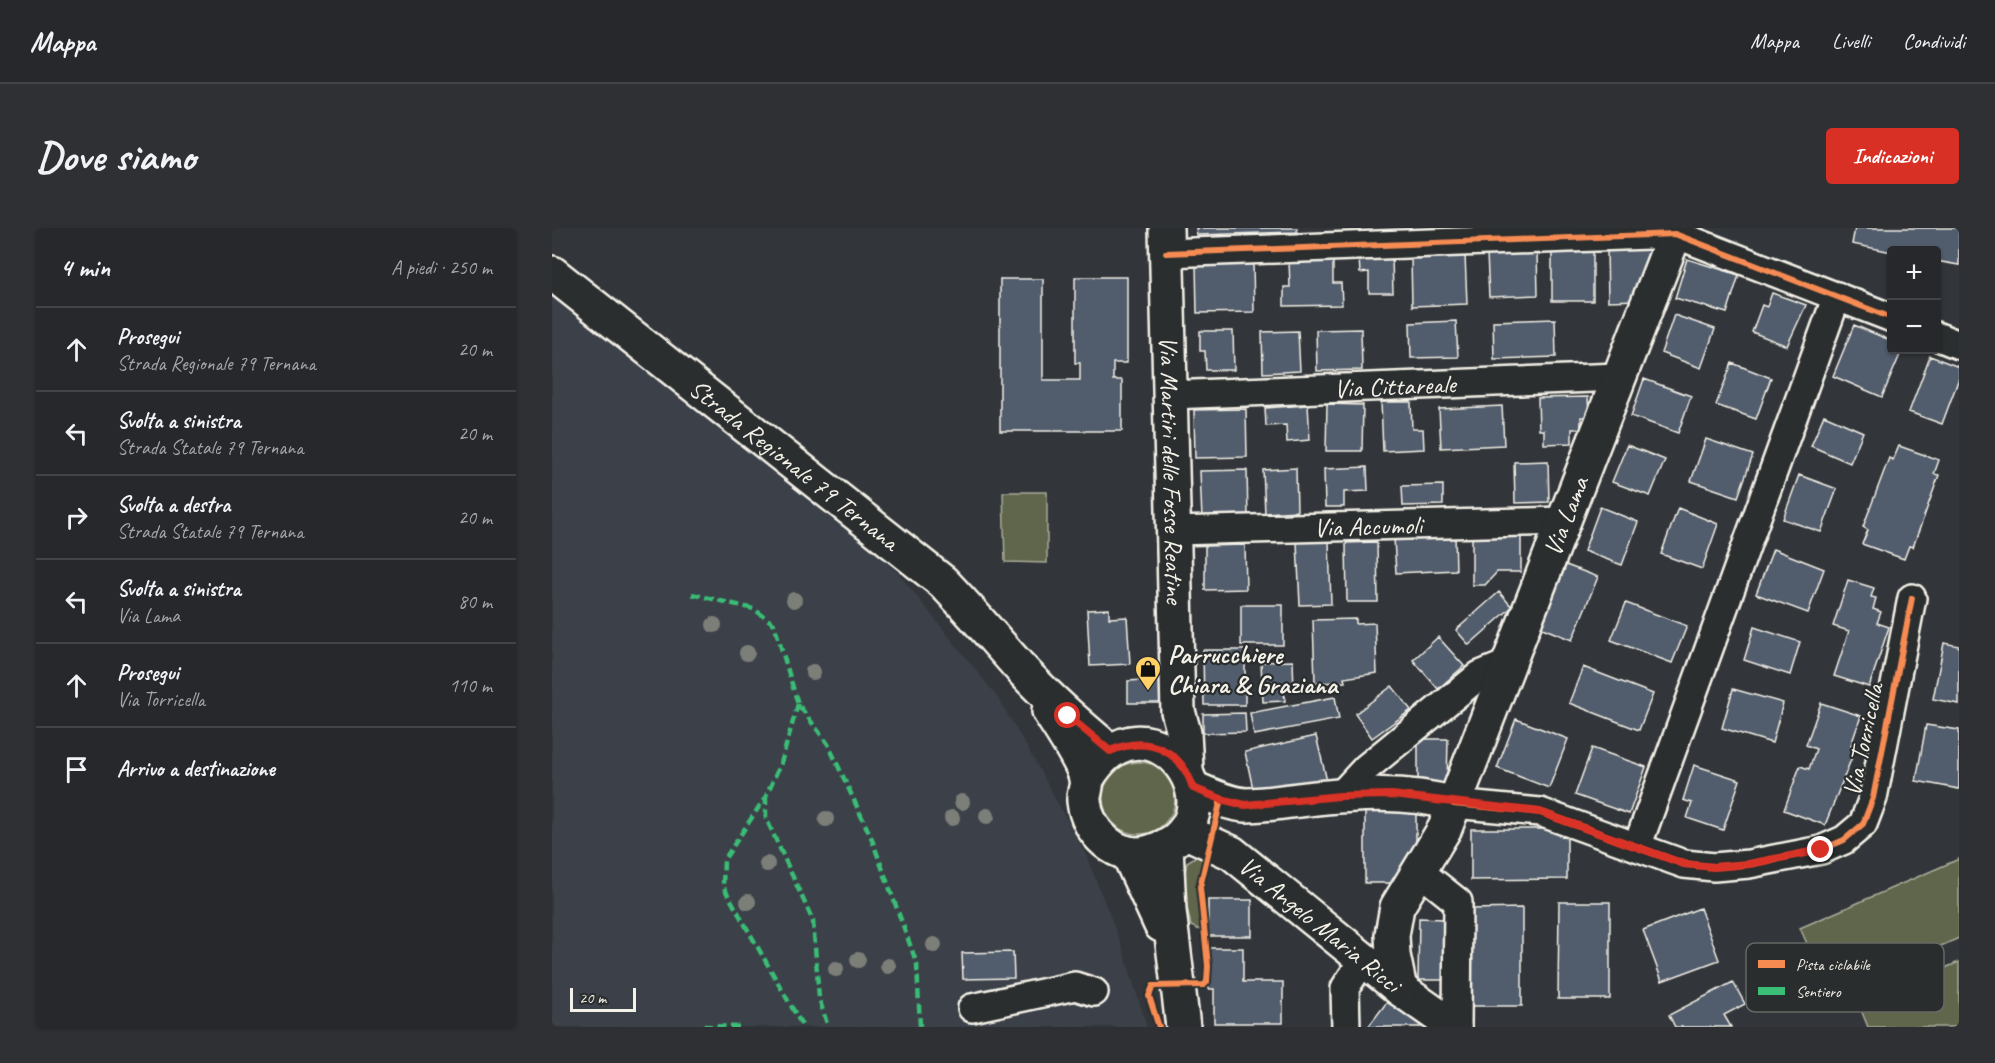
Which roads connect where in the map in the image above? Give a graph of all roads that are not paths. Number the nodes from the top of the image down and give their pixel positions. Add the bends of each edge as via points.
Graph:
1 (1676, 231) edge
2 (1166, 241) edge
3 (552, 273) edge
4 (1837, 297) junction
5 (1887, 316) edge
6 (1619, 377) junction
7 (1170, 395) junction
8 (1563, 521) junction
9 (1173, 531) junction
10 (1912, 598) dead end
11 (1507, 664) junction
12 (1024, 671) junction
13 (1178, 711) junction
14 (1161, 748) junction
15 (1110, 751) junction
16 (1087, 779) junction
17 (1190, 779) junction
18 (1340, 796) junction
19 (1237, 803) junction
20 (1454, 804) junction
21 (1175, 839) junction
22 (1637, 847) junction
23 (1227, 849) junction
24 (1128, 853) junction
25 (1419, 871) junction
26 (1397, 907) junction
27 (1352, 952) junction
28 (1174, 963) junction
29 (1400, 989) junction
30 (1094, 992) dead end
31 (972, 1008) dead end
32 (1183, 1027) edge
33 (1346, 1027) edge
34 (1456, 1027) edge

1 - 2 street
1 - 4 street
1 - 6 main road, Via Lama
2 - 7 main road, Via Martiri delle Fosse Reatine
3 - 12 main road, Strada Regionale 79 Ternana via 943,582
4 - 5 street
4 - 22 street
6 - 7 street, Via Cittareale
6 - 8 main road, Via Lama
7 - 9 main road, Via Martiri delle Fosse Reatine
8 - 9 street, Via Accumoli
8 - 11 main road, Via Lama
9 - 13 main road, Via Martiri delle Fosse Reatine
10 - 22 street, Via Torricella via 1873,798 1863,824 1844,840 1821,850 1749,864 1684,864
11 - 18 street via 1479,675 1366,768
11 - 20 main road, Via Lama
12 - 15 main road, Strada Regionale 79 Ternana
12 - 16 main road, Strada Regionale 79 Ternana
13 - 14 main road, Via Martiri delle Fosse Reatine
13 - 17 main road, Via Martiri delle Fosse Reatine
14 - 15 main road via 1135,743
14 - 17 main road via 1175,756
15 - 16 main road via 1096,763
16 - 24 main road via 1083,798 1086,817 1096,834 1110,846
17 - 19 main road
17 - 21 main road via 1191,818
18 - 19 main road
18 - 20 main road via 1421,797
19 - 23 main road via 1228,814 1224,831
20 - 22 street, Via Torricella via 1540,812
20 - 25 main road, Via Lama via 1445,828
21 - 23 main road, Via Angelo Maria Ricci
21 - 24 main road via 1148,853
21 - 28 main road via 1166,883
23 - 27 main road, Via Angelo Maria Ricci
24 - 28 main road via 1157,911
25 - 26 main road, Via Lama
25 - 34 street via 1458,902
26 - 27 main road via 1359,939
26 - 29 main road, Via Lama via 1392,935
27 - 29 main road, Via Angelo Maria Ricci
27 - 33 street via 1345,988
28 - 32 main road
29 - 34 main road, Via Angelo Maria Ricci
30 - 31 street via 1075,986

